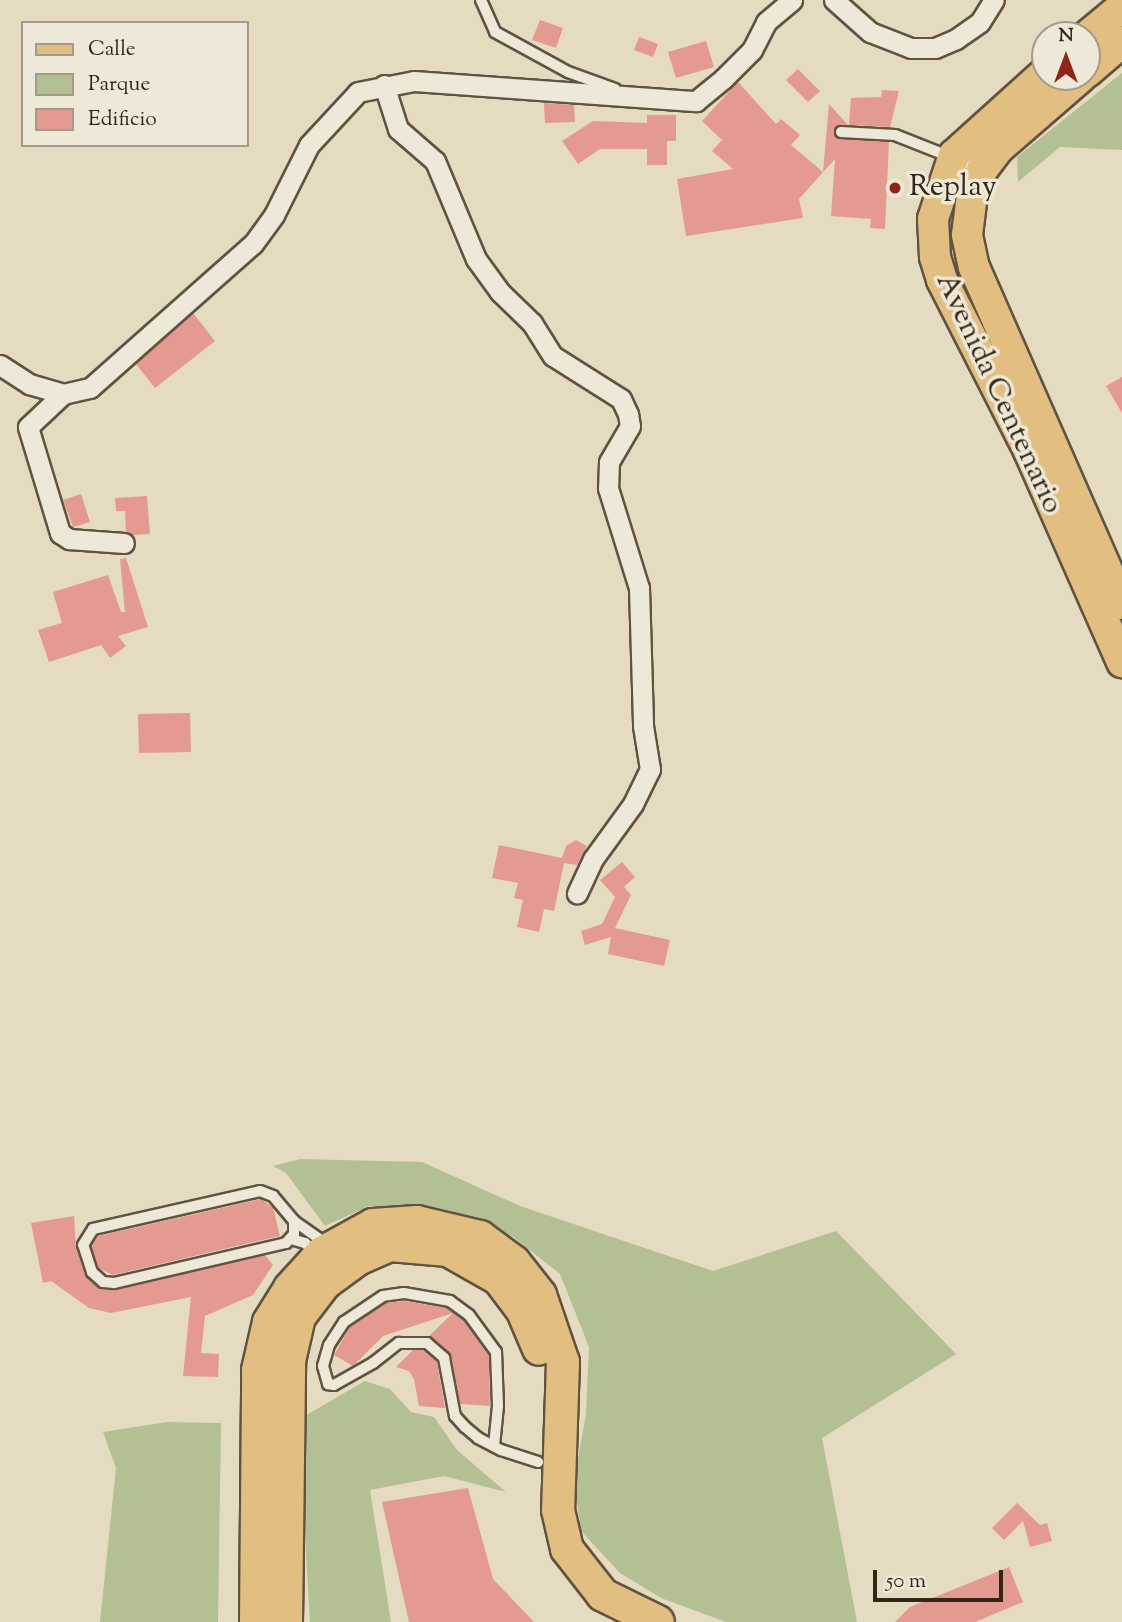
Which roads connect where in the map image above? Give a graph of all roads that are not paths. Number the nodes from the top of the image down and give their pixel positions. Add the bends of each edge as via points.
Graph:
1 (481, 0) edge
2 (792, 0) edge
3 (835, 0) edge
4 (994, 0) edge
5 (1122, 7) edge
6 (1101, 24) edge
7 (1122, 42) edge
8 (1101, 60) edge
9 (384, 85) junction
10 (1031, 86) edge
11 (1065, 91) edge
12 (635, 97) junction
13 (841, 132) dead end
14 (954, 155) junction
15 (982, 170) junction
16 (0, 365) edge
17 (63, 394) junction
18 (124, 543) dead end
19 (1119, 593) edge
20 (1122, 662) edge
21 (577, 894) dead end
22 (294, 1221) junction
23 (291, 1239) junction
24 (325, 1252) junction
25 (494, 1446) junction
26 (538, 1462) junction
27 (256, 1622) edge
28 (286, 1622) edge
29 (606, 1622) edge
30 (658, 1622) edge

1 - 12 lane via 495,32 568,72
2 - 12 street via 766,22 752,50 696,101
3 - 4 street via 870,32 911,48 935,48 981,22
5 - 6 main road
7 - 8 main road
9 - 12 street via 414,82
9 - 17 street via 358,92 327,121 253,244 90,388
9 - 21 street via 398,129 435,161 476,259 500,292 532,323 553,356 621,399 628,414 630,426 609,462 608,488 639,589 643,726 650,769 634,804 593,859
10 - 14 main road, Avenida Centenario
11 - 15 main road, Avenida Centenario via 998,149
13 - 14 lane via 895,135
14 - 15 lane
14 - 20 main road, Avenida Centenario via 933,219 935,257 942,280 1028,451
15 - 19 main road, Avenida Centenario via 968,214 974,267
16 - 17 street via 29,384
17 - 18 street via 28,427 60,533 69,539
22 - 23 lane
22 - 23 lane via 273,1196 260,1191 93,1229 83,1245 95,1276 108,1283
22 - 24 lane
23 - 24 lane
24 - 27 highway via 278,1304 260,1351
24 - 30 highway via 373,1225 436,1224 480,1237 528,1278 550,1316 563,1362 558,1510 567,1549 603,1595
25 - 25 lane via 455,1416 447,1364 427,1343 398,1343 373,1363 328,1384 323,1366 329,1345 344,1322 383,1296 404,1293 450,1301 469,1315 496,1352
25 - 26 lane
26 - 28 highway via 543,1388 539,1348 522,1309 499,1279 466,1256 410,1243 390,1245 340,1270 311,1299 292,1337 285,1475
26 - 29 highway via 538,1522 546,1553 580,1601

